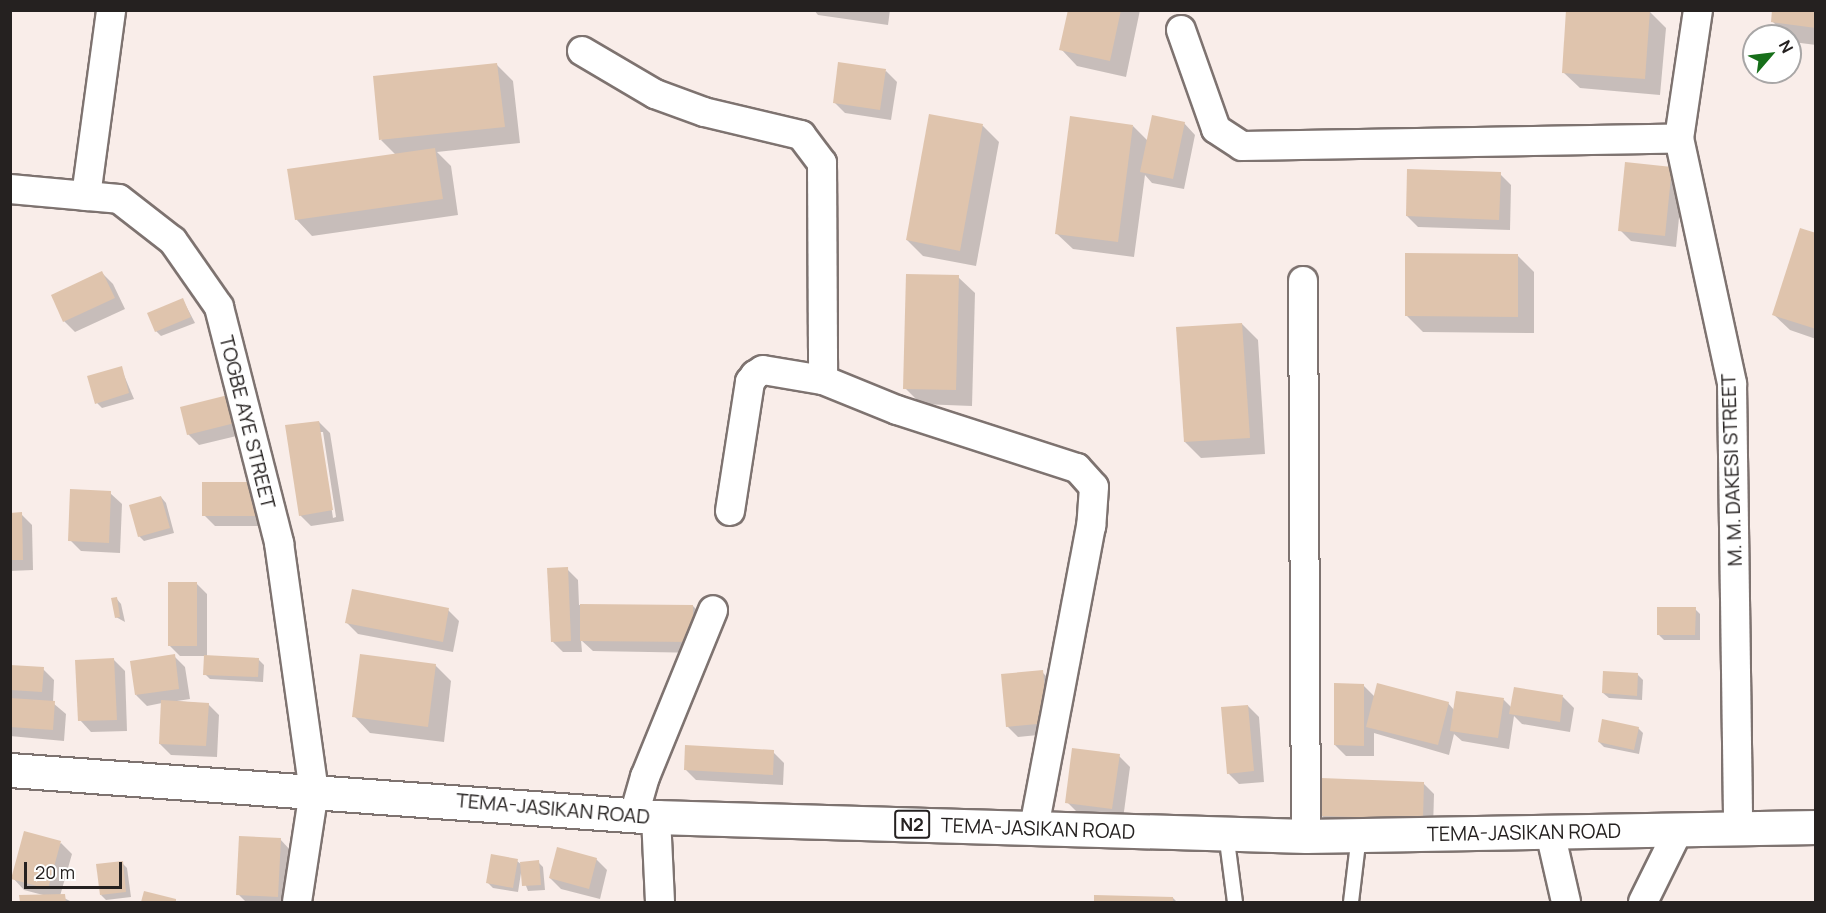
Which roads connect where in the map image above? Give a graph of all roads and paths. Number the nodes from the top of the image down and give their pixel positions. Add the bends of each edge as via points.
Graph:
1 (111, 10) edge
2 (1698, 10) edge
3 (1181, 30) dead end
4 (582, 51) dead end
5 (1679, 138) junction
6 (10, 189) edge
7 (86, 196) junction
8 (1303, 281) dead end
9 (823, 380) junction
10 (730, 511) dead end
11 (713, 610) dead end
12 (10, 770) edge
13 (314, 791) junction
14 (645, 816) junction
15 (1034, 827) junction
16 (1815, 827) edge
17 (1679, 829) junction
18 (1738, 829) junction
19 (1550, 832) junction
20 (1226, 833) junction
21 (1359, 835) junction
22 (1306, 836) junction
23 (297, 903) edge
24 (660, 903) edge
25 (1234, 903) edge
26 (1351, 903) edge
27 (1566, 903) edge
28 (1643, 903) edge

1 - 7 street
2 - 5 street, M. M. DAKESI STREET
3 - 5 street via 1216,129 1242,147
4 - 9 street via 655,94 704,112 801,135 822,163
5 - 18 street, M. M. DAKESI STREET via 1732,384
6 - 7 street, TOGBE AYE STREET
7 - 13 street, TOGBE AYE STREET via 119,199 172,241 219,307 279,543
8 - 22 street
9 - 10 street via 763,370 750,382
9 - 15 street via 897,410 1077,468 1094,487 1091,526
11 - 14 street via 645,777
12 - 13 highway, TEMA-JASIKAN ROAD / N2
13 - 14 highway, TEMA-JASIKAN ROAD / N2
13 - 23 street, TOGBE AYE STREET
14 - 15 highway, TEMA-JASIKAN ROAD / N2
14 - 24 street
15 - 20 highway, TEMA-JASIKAN ROAD / N2
16 - 18 highway, TEMA-JASIKAN ROAD / N2
17 - 18 highway, TEMA-JASIKAN ROAD / N2
17 - 19 highway, TEMA-JASIKAN ROAD / N2
17 - 28 street
19 - 21 highway, TEMA-JASIKAN ROAD / N2
19 - 27 street
20 - 22 highway, TEMA-JASIKAN ROAD / N2
20 - 25 lane
21 - 22 highway, TEMA-JASIKAN ROAD / N2
21 - 26 lane

